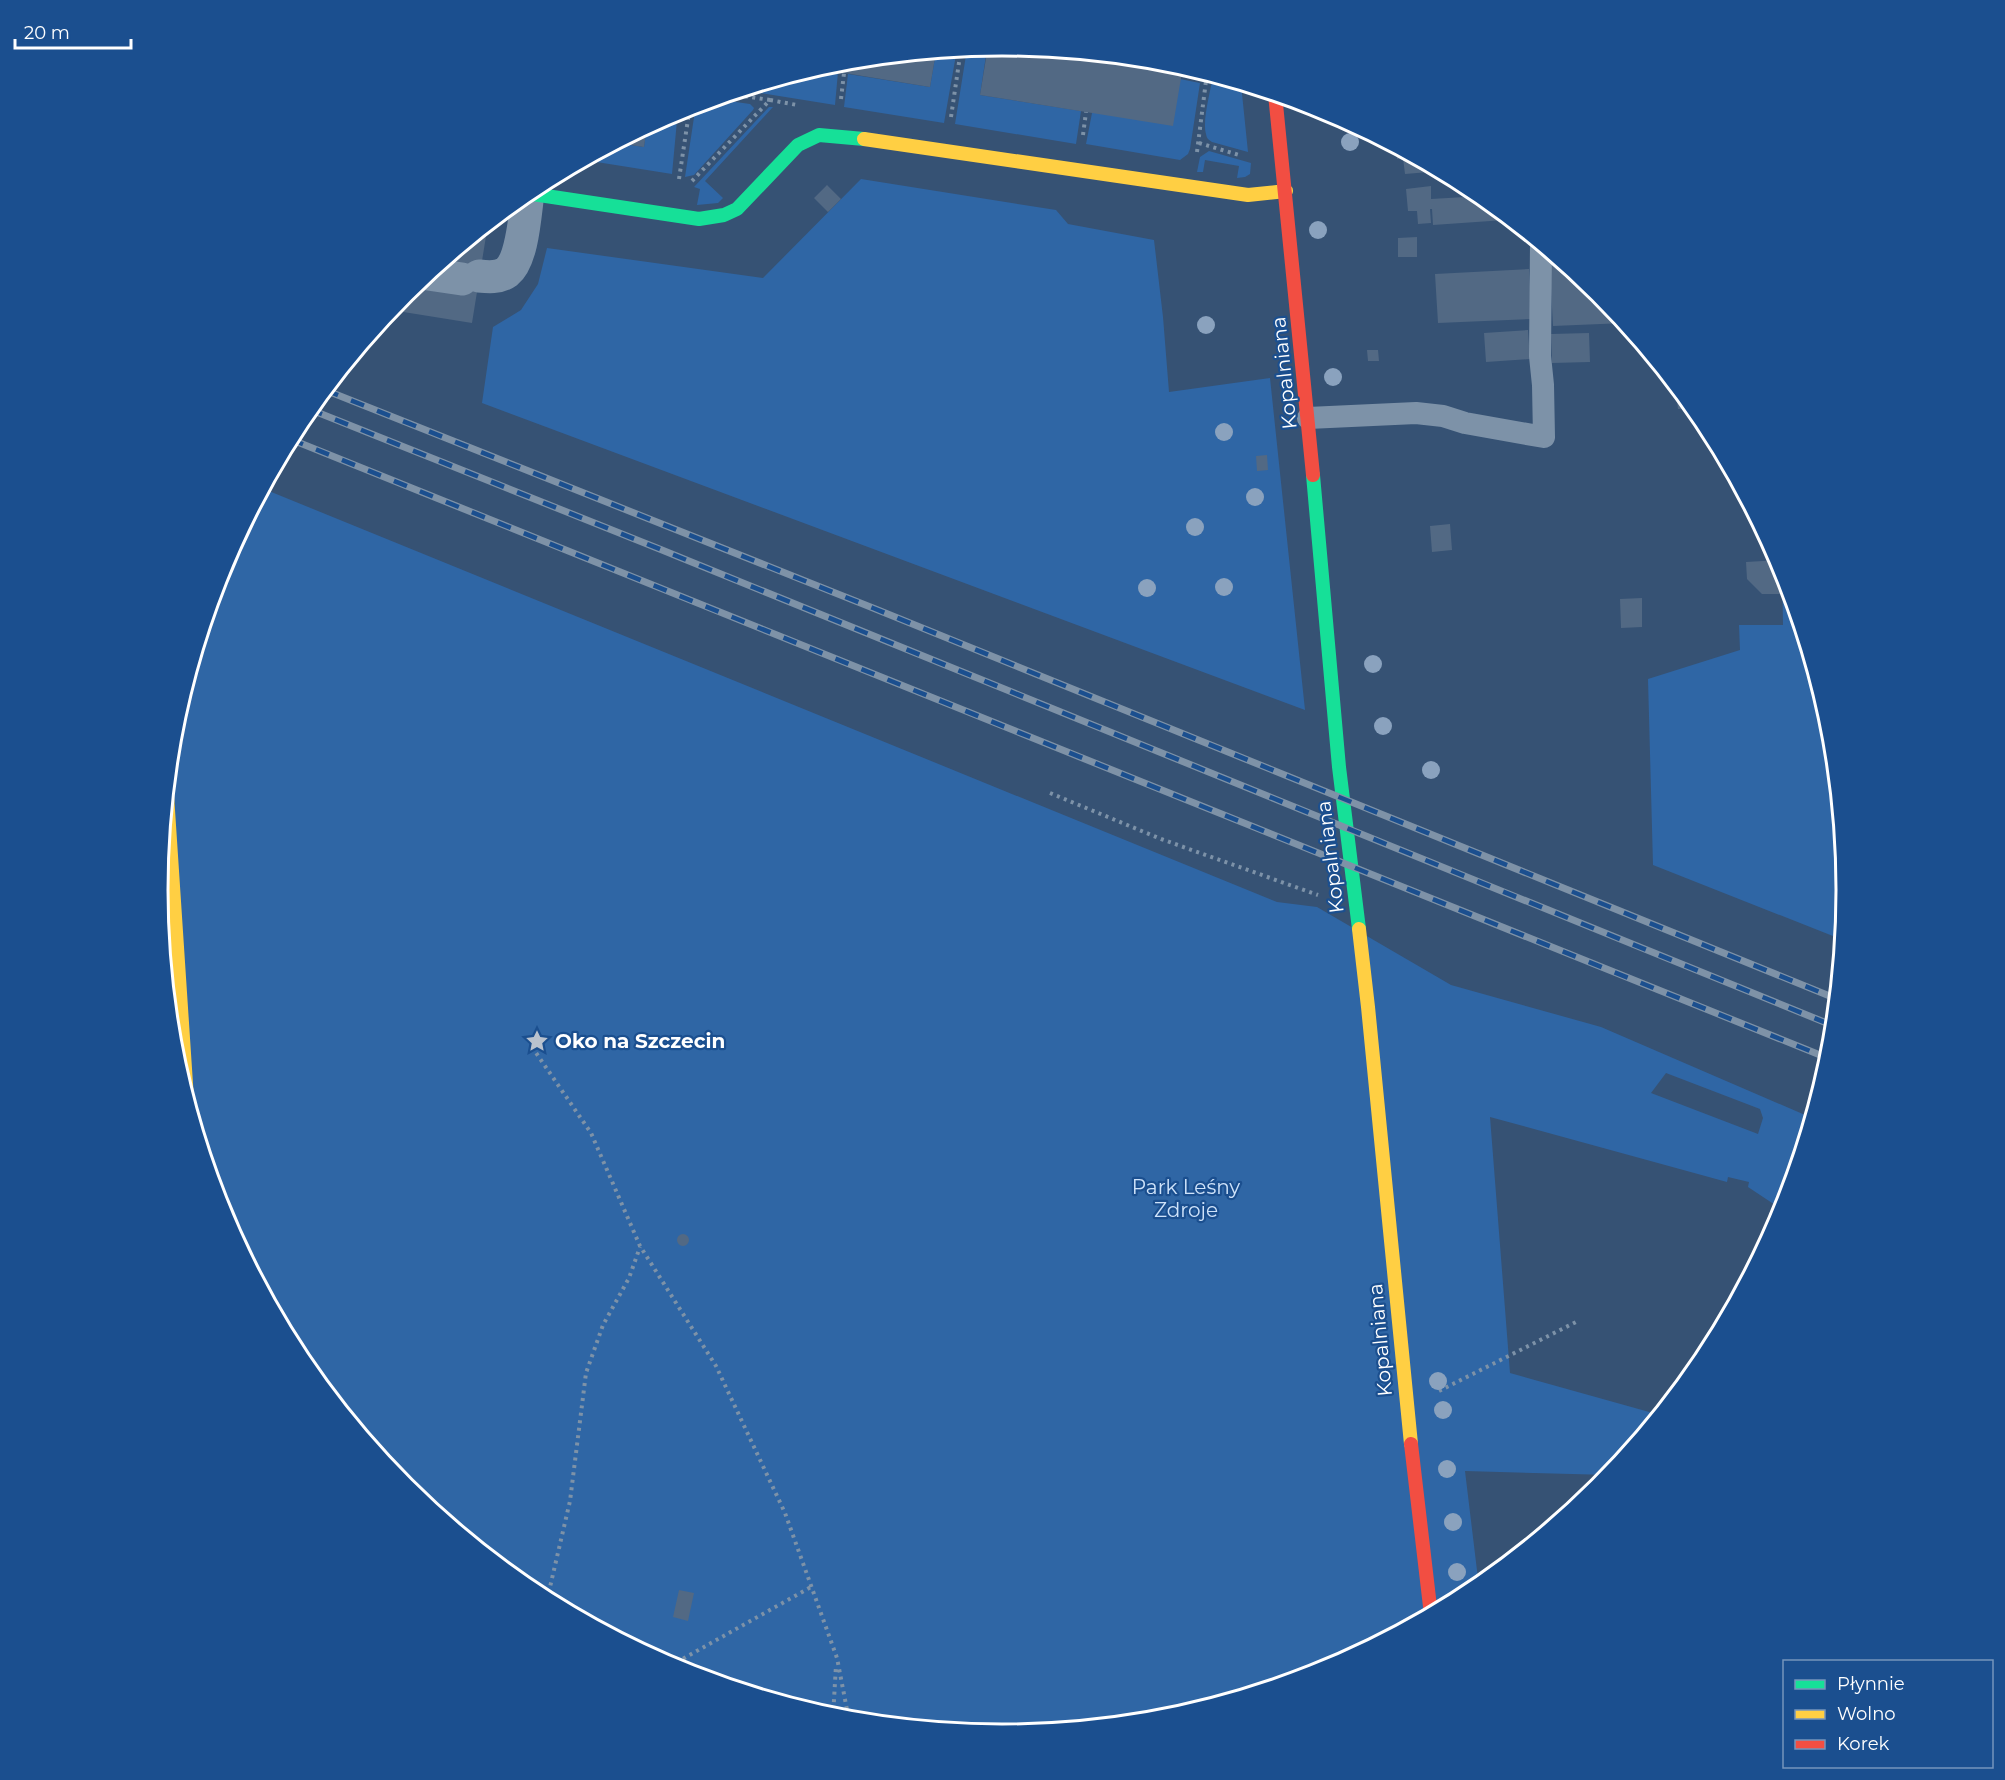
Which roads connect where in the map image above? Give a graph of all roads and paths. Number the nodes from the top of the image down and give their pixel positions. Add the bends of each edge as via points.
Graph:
1 (960, 57) edge
2 (843, 73) dead end
3 (746, 96) edge
4 (770, 100) dead end
5 (840, 102) dead end
6 (1276, 102) edge
7 (1086, 112) dead end
8 (950, 118) dead end
9 (1083, 141) dead end
10 (1199, 143) dead end
11 (1282, 156) junction
12 (1286, 191) junction
13 (541, 195) edge
14 (525, 206) edge
15 (1541, 253) edge
16 (440, 274) edge
17 (1308, 418) junction
18 (1050, 793) dead end
19 (170, 839) edge
20 (1356, 909) junction
21 (532, 1047) dead end
22 (184, 1053) edge
23 (640, 1246) junction
24 (1578, 1321) dead end
25 (1429, 1396) dead end
26 (812, 1587) junction
27 (549, 1590) edge
28 (1430, 1607) edge
29 (837, 1659) junction
30 (681, 1660) edge
31 (834, 1707) edge
32 (847, 1709) edge

1 - 8 path
2 - 5 path
3 - 4 path
6 - 11 street, Kopalniana
7 - 9 path
10 - 11 path via 1249,158
11 - 12 street, Kopalniana
12 - 13 street via 1248,195 819,135 798,145 741,206 724,215 699,219
12 - 17 street, Kopalniana
14 - 16 street via 518,252 507,272 489,278
15 - 17 lane via 1544,437 1416,413
17 - 20 street, Kopalniana via 1339,767
18 - 20 path via 1161,839
19 - 22 street
20 - 28 street, Kopalniana
21 - 23 path via 591,1133
23 - 26 path via 716,1366 785,1513
23 - 27 path via 629,1278 603,1325 586,1373 570,1501
24 - 25 path
26 - 29 path
26 - 30 path
29 - 31 path
29 - 32 path

